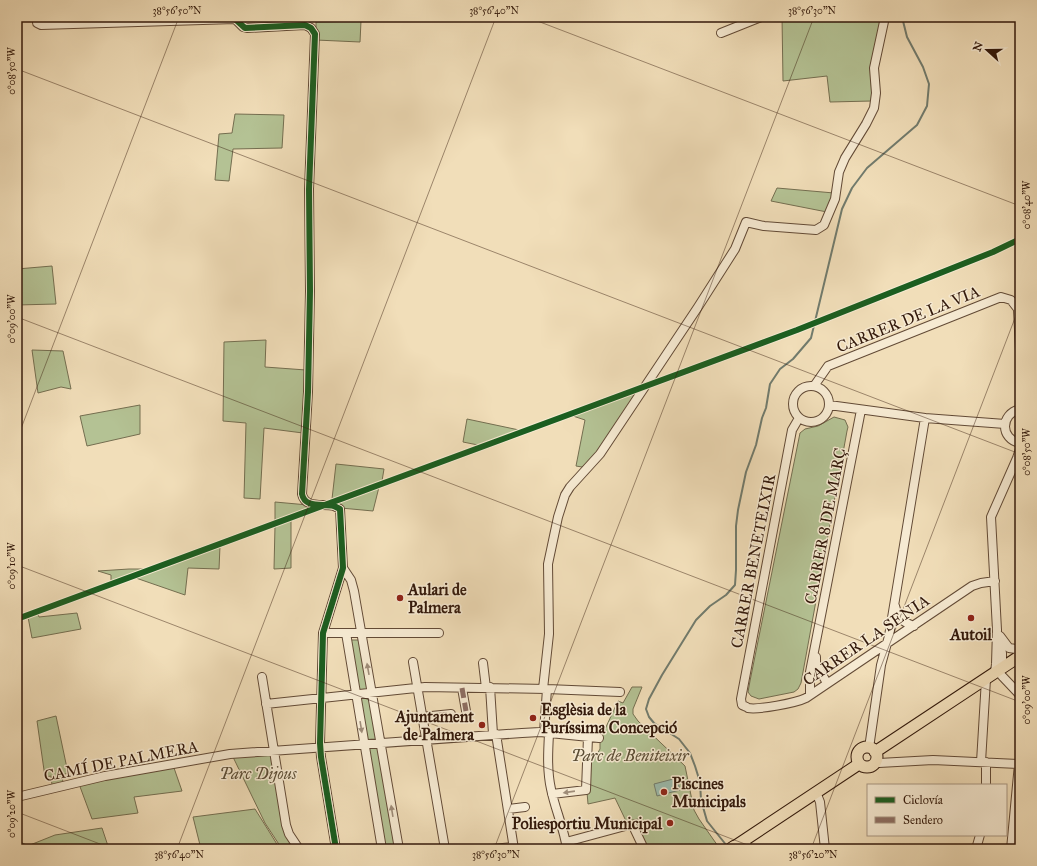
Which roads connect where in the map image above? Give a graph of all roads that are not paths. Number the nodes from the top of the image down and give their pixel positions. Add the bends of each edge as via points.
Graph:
1 (761, 17) edge
2 (885, 17) edge
3 (234, 18) edge
4 (37, 20) edge
5 (111, 20) edge
6 (721, 34) dead end
7 (1020, 350) edge
8 (814, 386) junction
9 (829, 405) junction
10 (1020, 409) edge
11 (861, 410) junction
12 (799, 418) junction
13 (925, 418) junction
14 (1005, 424) junction
15 (1020, 443) edge
16 (1020, 449) edge
17 (343, 568) junction
18 (995, 581) junction
19 (894, 601) junction
20 (914, 626) junction
21 (997, 630) junction
22 (323, 633) junction
23 (346, 633) junction
24 (361, 633) junction
25 (439, 633) dead end
26 (898, 637) junction
27 (886, 645) junction
28 (816, 646) junction
29 (1020, 648) edge
30 (1020, 656) edge
31 (413, 662) dead end
32 (483, 664) dead end
33 (996, 674) junction
34 (262, 677) dead end
35 (828, 683) junction
36 (418, 687) junction
37 (462, 688) junction
38 (488, 688) junction
39 (545, 689) junction
40 (620, 692) dead end
41 (372, 693) junction
42 (356, 694) junction
43 (810, 695) junction
44 (1020, 695) edge
45 (321, 698) junction
46 (266, 704) junction
47 (747, 708) joint
48 (466, 711) dead end
49 (451, 714) dead end
50 (422, 717) junction
51 (546, 733) junction
52 (494, 734) junction
53 (588, 737) junction
54 (599, 738) dead end
55 (426, 740) junction
56 (381, 743) junction
57 (364, 745) junction
58 (320, 748) junction
59 (274, 752) junction
60 (873, 754) junction
61 (984, 762) junction
62 (859, 764) junction
63 (1019, 764) edge
64 (986, 784) edge
65 (816, 792) junction
66 (552, 794) junction
67 (17, 797) edge
68 (525, 806) dead end
69 (508, 809) junction
70 (980, 836) edge
71 (747, 844) edge
72 (566, 845) edge
73 (514, 848) edge
74 (733, 848) edge
75 (299, 849) edge
76 (336, 849) edge
77 (382, 849) edge
78 (398, 849) edge
79 (445, 849) edge
80 (493, 849) edge
81 (644, 849) edge
82 (825, 849) edge
83 (976, 849) edge
84 (1011, 849) edge

1 - 6 street
2 - 39 street via 874,68 874,108 839,172 835,199 824,225 816,230 746,222 735,249 698,307 600,454 570,487 562,502 548,564 549,634
3 - 5 street
3 - 17 street via 246,28 305,25 315,34 309,189 308,392 302,494 307,503 340,509
4 - 5 street via 41,24
7 - 8 street, CARRER DE LA VIA via 1018,309 1005,298 995,299 828,366
8 - 9 street via 819,387 827,395
8 - 12 street via 804,387 795,393 793,409
9 - 11 street
9 - 12 street via 824,416 815,421
10 - 14 street via 1011,413
11 - 13 street
11 - 28 street, CARRER 8 DE MARÇ
12 - 47 street, CARRER BENETEIXIR via 792,430 741,699 742,705
13 - 14 street
13 - 19 street
14 - 15 street via 1007,434
16 - 18 street via 991,517
17 - 22 street
17 - 24 street via 352,585
18 - 20 street, CARRER LA SENIA via 972,586
18 - 21 street
19 - 20 street via 898,617
19 - 26 street
19 - 27 street
20 - 26 street, CARRER LA SENIA
21 - 29 street via 1010,648
21 - 33 street via 1002,653
22 - 23 street
22 - 45 street
23 - 24 street
23 - 42 street
24 - 25 street
41 -> 24 street
26 - 27 street, CARRER LA SENIA
27 - 35 street, CARRER LA SENIA
27 - 60 street via 881,665
28 - 35 street, CARRER 8 DE MARÇ via 816,664
28 - 43 street, CARRER 8 DE MARÇ via 810,672
30 - 33 main road
31 - 36 street
32 - 38 street
33 - 44 street
33 - 60 main road
33 - 61 street
34 - 46 street
35 - 43 street, CARRER LA SENIA
36 - 37 street
36 - 41 street
36 - 50 street
37 - 38 street
37 - 48 street
38 - 39 street
38 - 52 street
39 - 40 street
39 - 51 street
41 - 42 street
41 - 56 street
42 - 45 street
42 -> 57 street
43 - 47 street, CARRER LA SENIA via 800,701
45 - 46 street
45 - 58 street
46 - 59 street
49 - 50 street
50 - 55 street
51 - 52 street, CAMÍ DE PALMERA
51 - 53 street, CAMÍ DE PALMERA
51 - 66 street
52 - 55 street, CAMÍ DE PALMERA
52 - 69 street
53 - 54 street, CAMÍ DE PALMERA
53 -> 66 street via 586,790
55 - 56 street, CAMÍ DE PALMERA
55 - 79 street
56 - 57 street, CAMÍ DE PALMERA
78 -> 56 street
57 - 58 street, CAMÍ DE PALMERA
57 - 77 street
58 - 59 street, CAMÍ DE PALMERA
58 - 76 street
59 - 67 street, CAMÍ DE PALMERA via 230,754 105,776
59 - 75 street via 288,830
60 - 61 street via 880,763 941,760
60 - 62 main road via 872,766
60 - 62 main road via 863,748 858,753
61 - 63 street
61 - 64 street
62 - 65 main road
63 - 84 street
65 - 71 main road
65 - 82 street via 820,802
66 - 72 street
68 - 69 street
69 - 73 street
70 - 83 street
71 - 74 main road
72 - 81 street via 629,825 634,828
73 - 80 street

